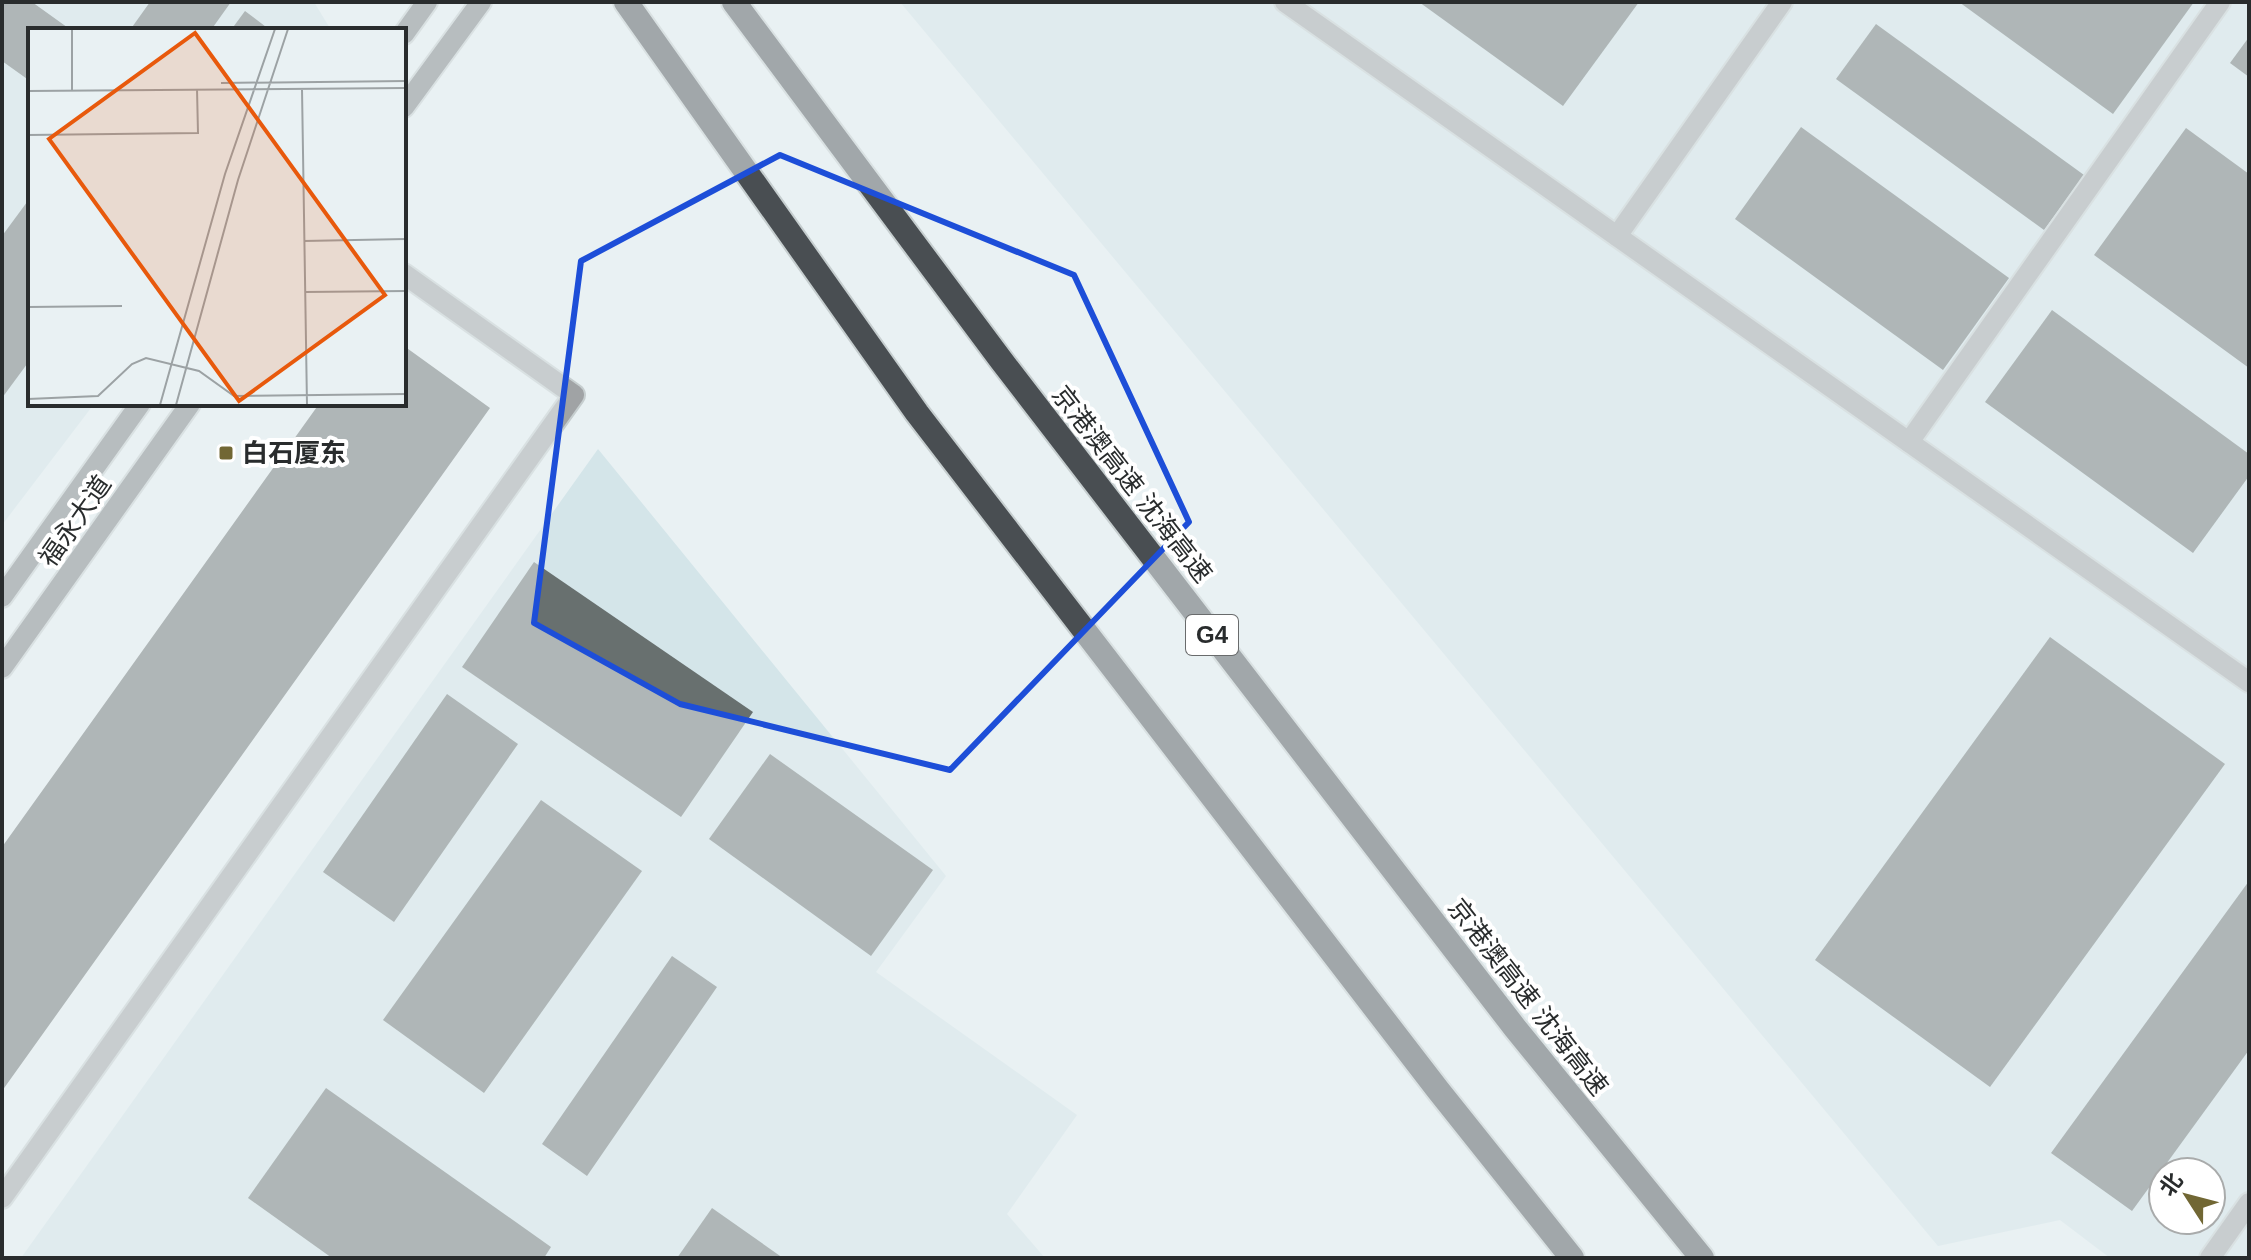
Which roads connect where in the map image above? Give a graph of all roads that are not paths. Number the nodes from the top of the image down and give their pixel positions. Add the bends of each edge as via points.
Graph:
1 (427, 2) edge
2 (481, 2) edge
3 (626, 2) edge
4 (734, 2) edge
5 (1285, 2) edge
6 (1782, 2) edge
7 (2220, 2) edge
8 (406, 31) edge
9 (406, 104) edge
10 (1617, 236) junction
11 (406, 275) edge
12 (139, 406) edge
13 (189, 406) edge
14 (1909, 442) junction
15 (2, 597) edge
16 (2, 668) edge
17 (2249, 682) edge
18 (2, 1198) edge
19 (2249, 1203) edge
20 (1572, 1258) edge
21 (1702, 1258) edge
22 (2210, 1258) edge

1 - 8 main road
2 - 9 main road
3 - 20 highway via 917,413
4 - 21 highway, 京港澳高速 沈海高速 / G4 via 1001,360 1505,1016
5 - 10 street
6 - 10 street
7 - 14 street
10 - 14 street
11 - 18 street via 574,395
12 - 15 main road, 福永大道
13 - 16 main road, 福永大道
14 - 17 street
19 - 22 street

